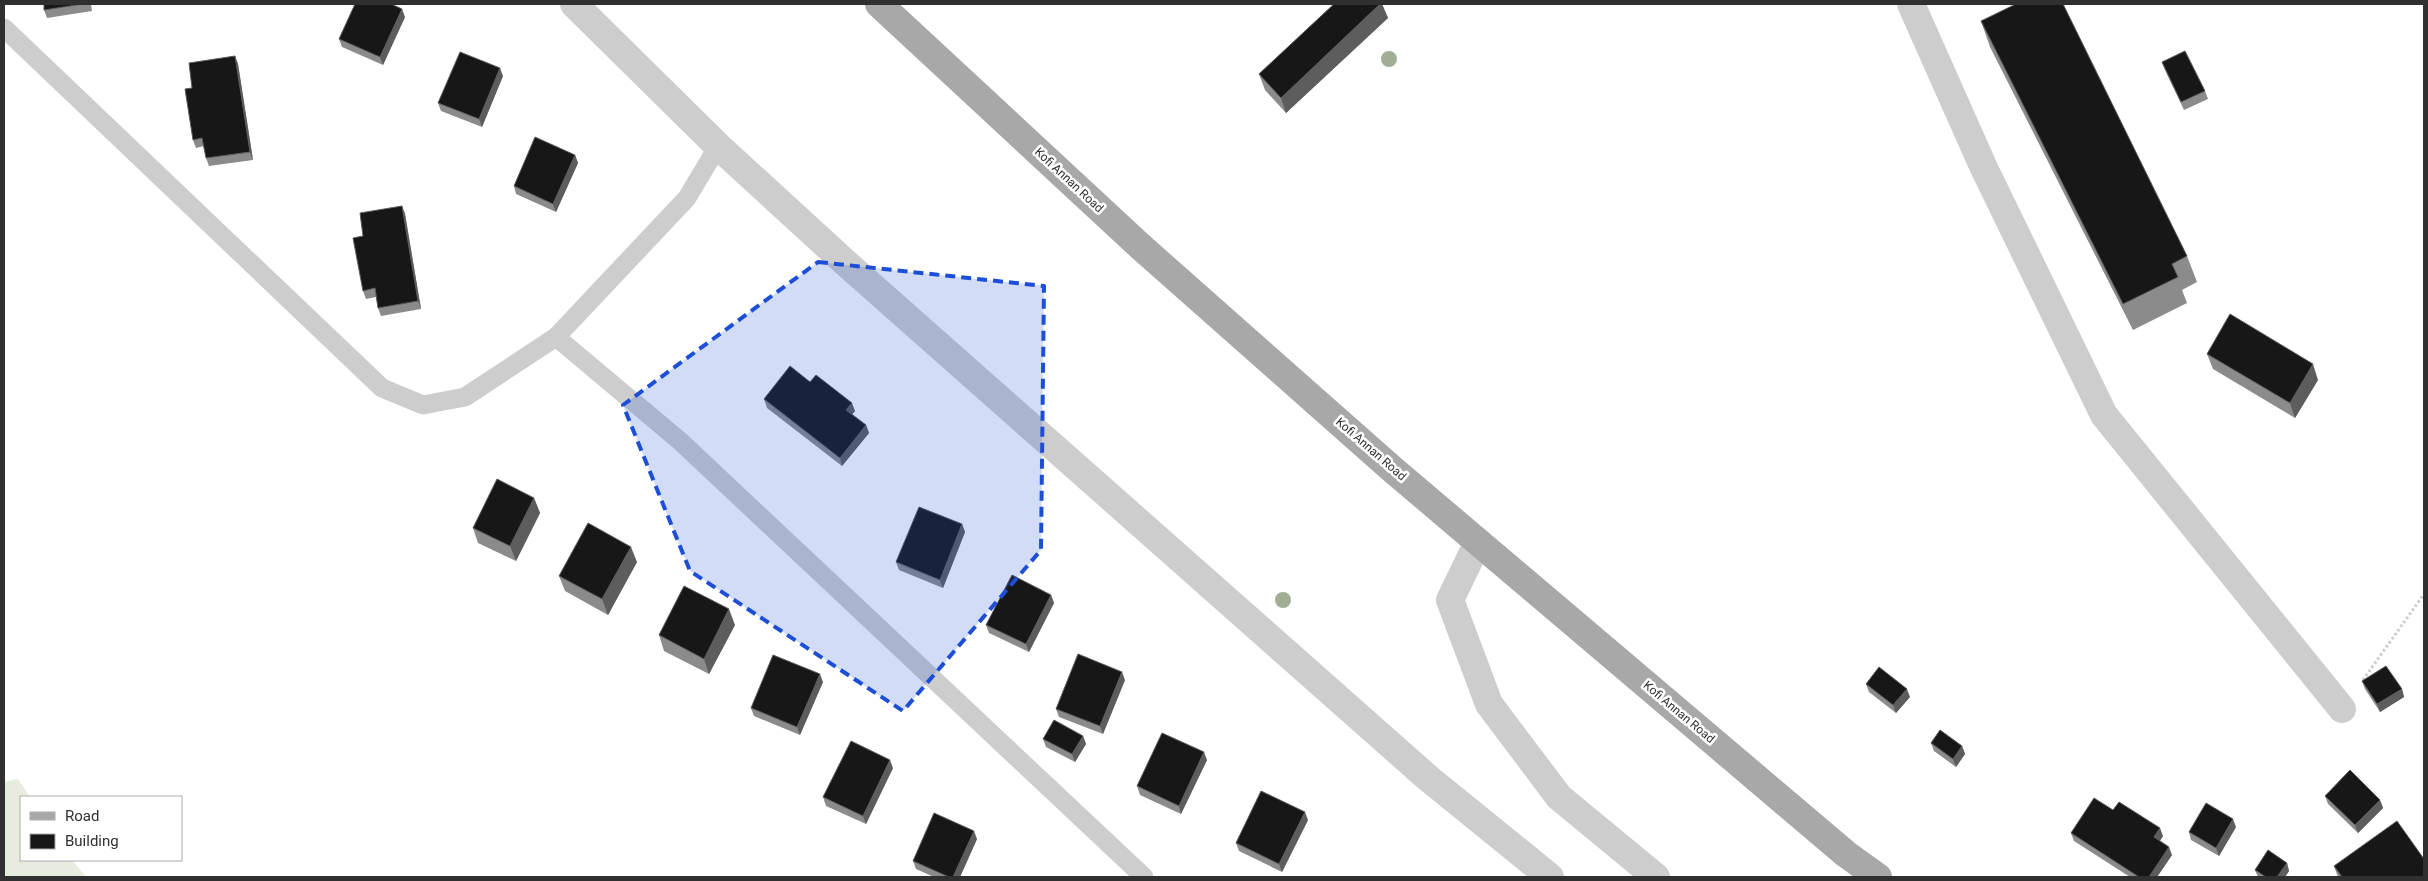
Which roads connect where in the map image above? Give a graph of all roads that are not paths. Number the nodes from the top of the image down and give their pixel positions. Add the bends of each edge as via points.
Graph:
1 (574, 4) edge
2 (1910, 4) edge
3 (890, 7) edge
4 (4, 28) edge
5 (718, 146) junction
6 (556, 337) junction
7 (1478, 542) junction
8 (2342, 709) road end
9 (1144, 877) edge
10 (1550, 877) edge
11 (1656, 877) edge
12 (1878, 877) edge

1 - 5 street
2 - 8 street via 1983,166 2104,415
3 - 7 main road, Kofi Annan Road via 1148,253
4 - 6 lane via 382,388 423,405 465,396
5 - 6 lane via 687,198
5 - 10 street via 1428,778
6 - 9 lane via 680,442
7 - 11 street via 1450,600 1489,704 1559,797
7 - 12 main road, Kofi Annan Road via 1846,854

